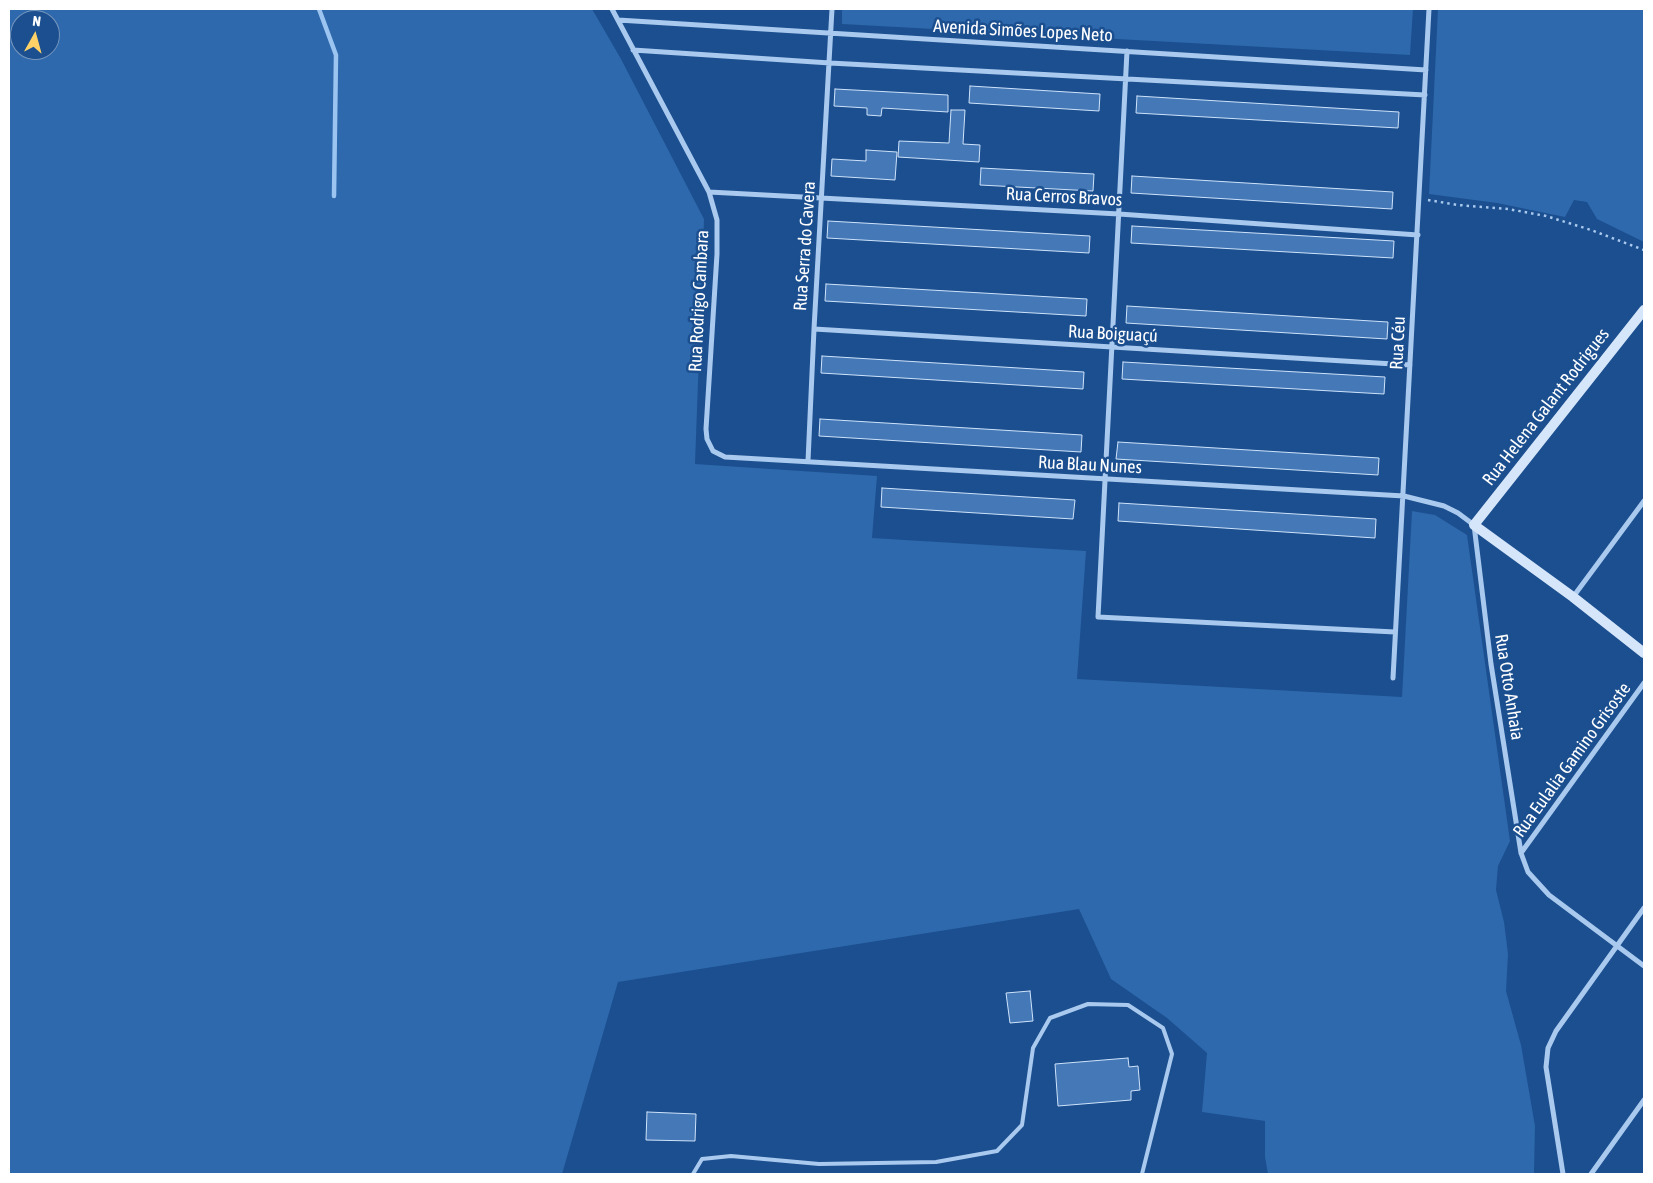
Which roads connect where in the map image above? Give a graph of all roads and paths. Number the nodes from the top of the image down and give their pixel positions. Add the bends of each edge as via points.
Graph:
1 (612, 9) edge
2 (832, 9) edge
3 (1429, 9) edge
4 (618, 20) junction
5 (831, 34) junction
6 (633, 50) junction
7 (1127, 51) junction
8 (830, 62) junction
9 (1426, 70) junction
10 (1125, 78) junction
11 (1425, 95) junction
12 (709, 192) junction
13 (822, 197) junction
14 (1420, 198) junction
15 (1119, 214) junction
16 (1418, 235) junction
17 (1644, 250) edge
18 (1644, 310) edge
19 (814, 329) junction
20 (1111, 348) junction
21 (1410, 365) junction
22 (707, 439) joint
23 (808, 461) junction
24 (1104, 480) junction
25 (1404, 496) junction
26 (1644, 501) edge
27 (1474, 525) junction
28 (1573, 597) junction
29 (1395, 632) junction
30 (1644, 653) edge
31 (1393, 678) dead end
32 (1644, 683) edge
33 (1521, 852) junction
34 (1644, 908) edge
35 (1616, 946) junction
36 (1644, 966) edge
37 (1644, 1100) edge
38 (692, 1174) edge
39 (1142, 1174) edge
40 (1563, 1174) edge
41 (1591, 1174) edge

1 - 4 street, Rua Rodrigo Cambara
2 - 5 street, Rua Serra do Cavera
3 - 9 street, Rua Céu
4 - 5 street, Avenida Simões Lopes Neto
4 - 6 street, Rua Rodrigo Cambara
5 - 7 street, Avenida Simões Lopes Neto
5 - 8 street, Rua Serra do Cavera
6 - 8 street
6 - 12 street, Rua Rodrigo Cambara
7 - 9 street, Avenida Simões Lopes Neto
7 - 10 street
8 - 10 street
8 - 13 street, Rua Serra do Cavera
9 - 11 street, Rua Céu
10 - 11 street
10 - 15 street
11 - 14 street, Rua Céu
12 - 13 street, Rua Cerros Bravos
12 - 22 street, Rua Rodrigo Cambara via 717,229
13 - 15 street, Rua Cerros Bravos
13 - 19 street, Rua Serra do Cavera
14 - 16 street, Rua Céu
14 - 17 path via 1546,216
15 - 16 street, Rua Cerros Bravos
15 - 20 street
16 - 21 street, Rua Céu
18 - 27 street, Rua Helena Galant Rodrigues
19 - 20 street, Rua Boiguaçú
19 - 23 street, Rua Serra do Cavera
20 - 21 street, Rua Boiguaçú
20 - 24 street
21 - 25 street, Rua Céu
22 - 23 street, Rua Blau Nunes via 713,451 725,457
23 - 24 street, Rua Blau Nunes
24 - 25 street, Rua Blau Nunes
24 - 29 street via 1098,617
25 - 27 street, Rua Blau Nunes via 1444,506
25 - 29 street, Rua Céu
26 - 28 street
27 - 28 street
27 - 33 street, Rua Otto Anhaia via 1491,664
28 - 30 street
29 - 31 street, Rua Céu
32 - 33 street, Rua Eulalia Gamino Grisoste
33 - 35 street, Rua Otto Anhaia via 1528,872 1549,895
34 - 35 street
35 - 36 street, Rua Otto Anhaia
35 - 40 street via 1556,1031 1548,1048 1546,1067
37 - 41 street
38 - 39 lane via 702,1159 731,1156 828,1164 936,1162 997,1151 1022,1125 1034,1048 1050,1018 1088,1004 1128,1005 1162,1028 1172,1054

